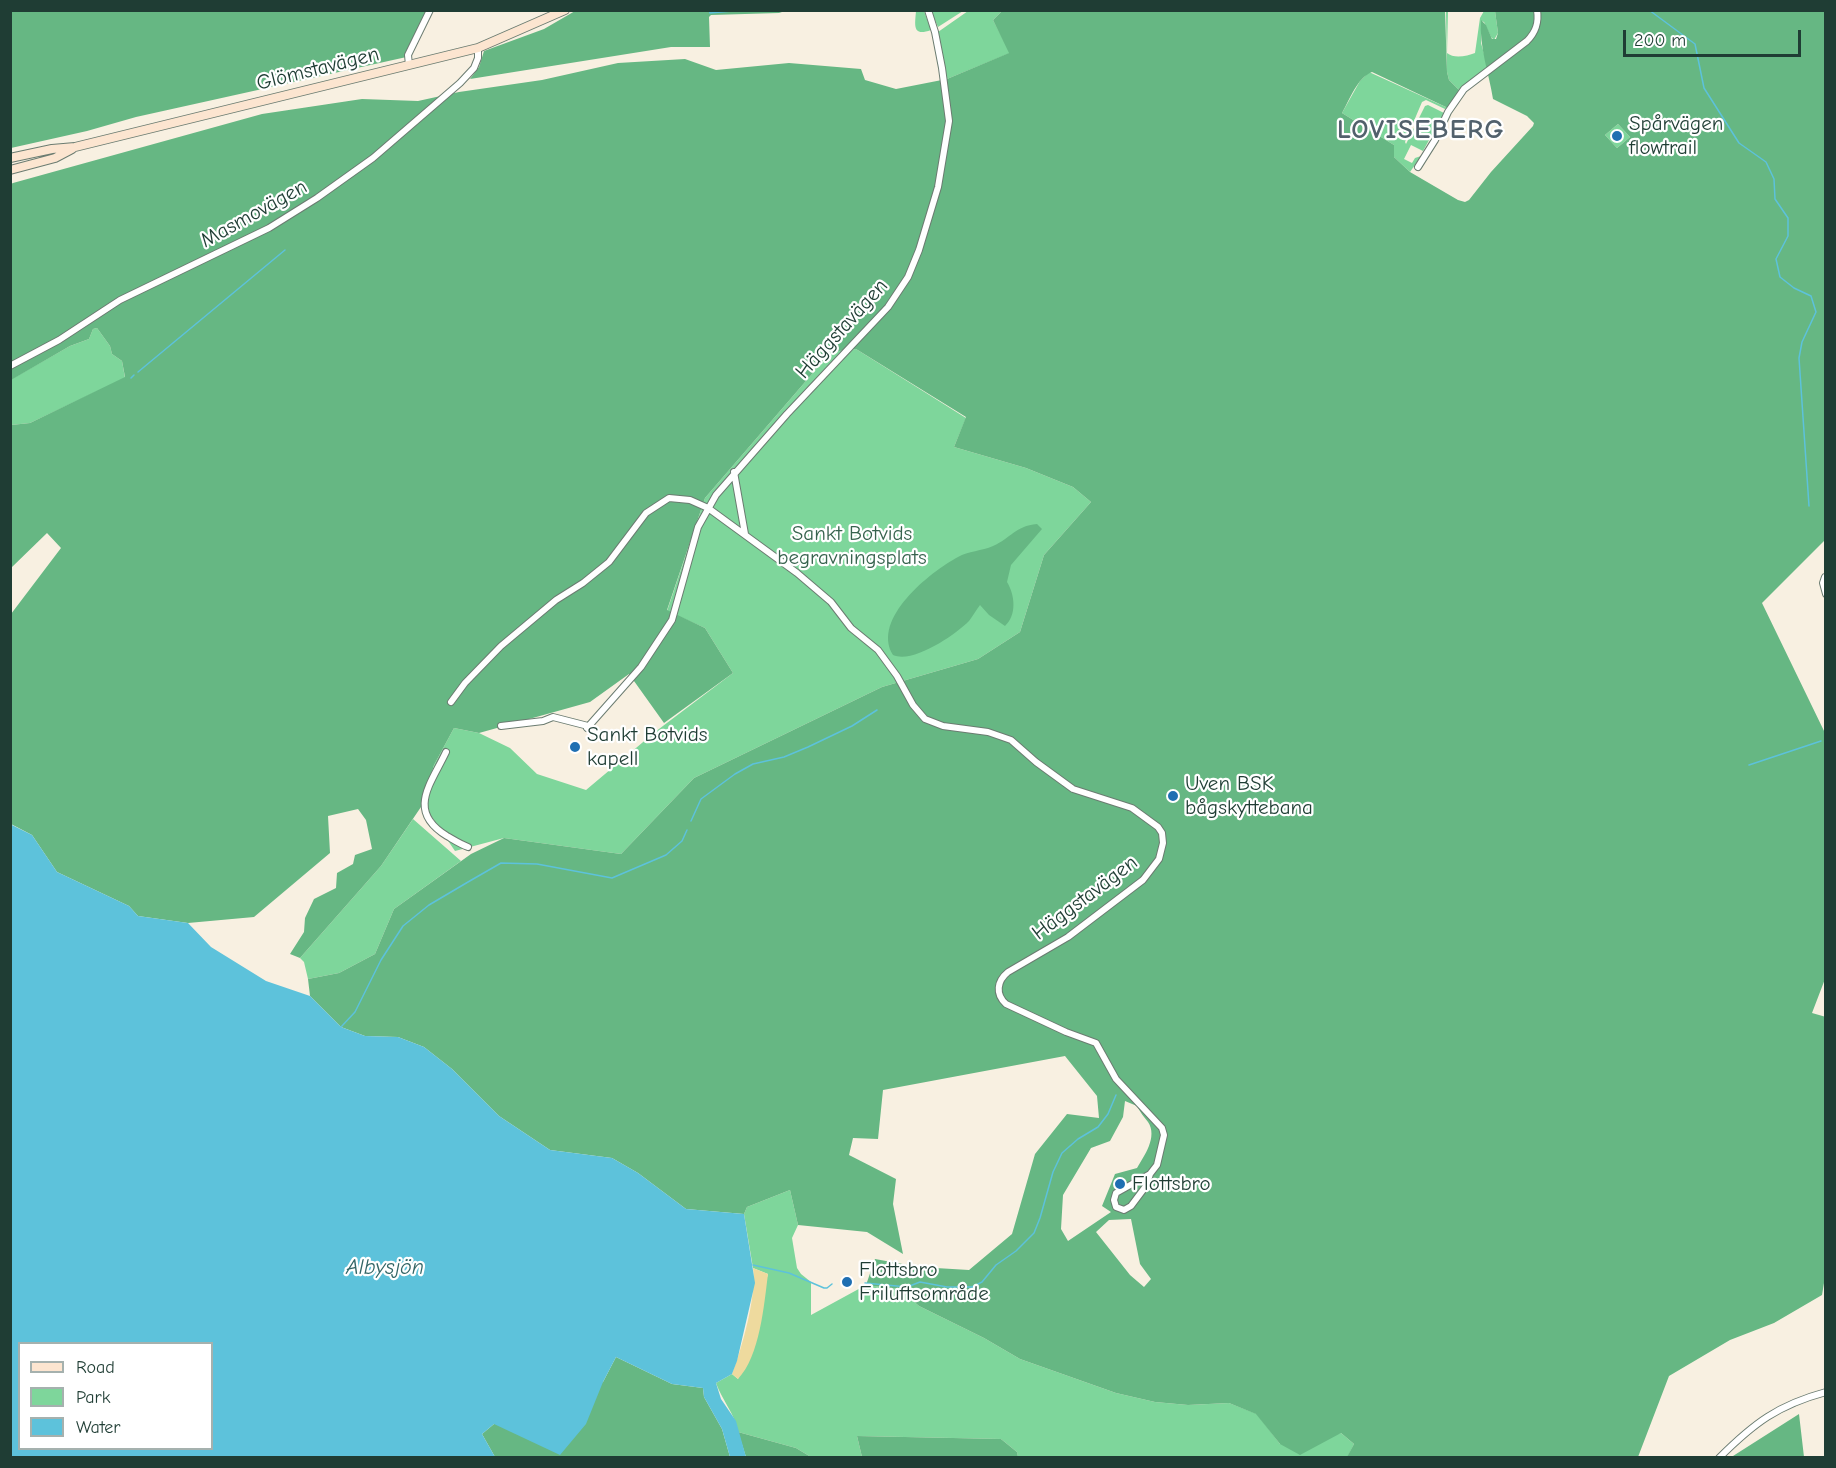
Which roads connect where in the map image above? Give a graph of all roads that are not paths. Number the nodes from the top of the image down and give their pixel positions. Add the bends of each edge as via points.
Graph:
1 (430, 10) edge
2 (565, 10) edge
3 (928, 10) edge
4 (1537, 10) edge
5 (478, 48) junction
6 (409, 65) junction
7 (75, 147) junction
8 (13, 159) edge
9 (1418, 167) dead end
10 (10, 170) edge
11 (10, 366) edge
12 (734, 472) junction
13 (708, 508) junction
14 (745, 534) junction
15 (1826, 577) edge
16 (1826, 594) edge
17 (451, 702) dead end
18 (501, 726) dead end
19 (446, 752) dead end
20 (468, 847) dead end
21 (1150, 1174) junction
22 (1826, 1392) edge
23 (1719, 1458) edge

1 - 6 street via 408,55
2 - 5 main road, Glömstavägen
3 - 12 street, Häggstavägen via 949,121 938,187 914,266 888,307
4 - 9 street via 1535,32 1464,89
5 - 6 main road, Glömstavägen
5 - 11 street, Masmovägen via 475,65 463,81 327,192 269,228 120,300
6 - 7 main road, Glömstavägen
7 - 8 main road
7 - 10 main road via 56,158
12 - 13 street, Häggstavägen
12 - 14 street
13 - 14 street, Häggstavägen
13 - 17 street via 690,500 669,498 646,513 609,562 501,646
13 - 18 street, Häggstavägen via 698,527 672,620 641,667 588,727 553,717
14 - 21 street, Häggstavägen via 831,602 850,628 878,650 912,705 925,718 943,726 988,732 1011,740 1072,789 1132,808 1162,833 1159,860 1143,880 1068,937 1008,972 998,986 1006,1004 1096,1043 1116,1078 1162,1128 1163,1143
15 - 16 street
19 - 20 street via 430,783 425,812 435,828
21 - 21 street via 1116,1193 1116,1207 1124,1210 1131,1206
22 - 23 street via 1786,1405 1761,1420

